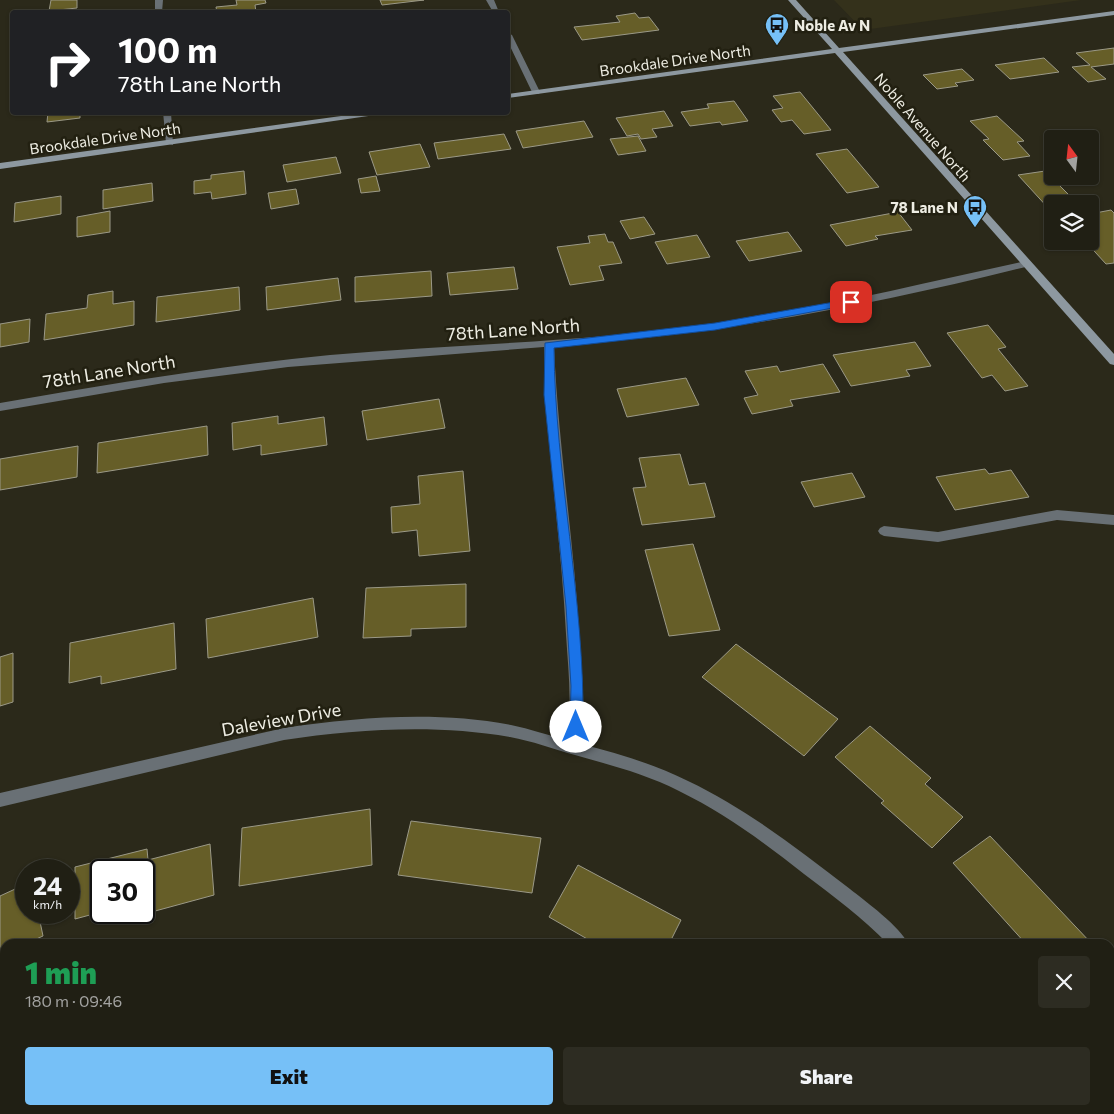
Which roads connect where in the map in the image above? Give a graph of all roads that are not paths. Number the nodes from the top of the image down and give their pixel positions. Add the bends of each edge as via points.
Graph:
1 (792, 0) edge
2 (1114, 13) edge
3 (510, 39) edge
4 (838, 51) junction
5 (536, 92) junction
6 (510, 96) edge
7 (167, 115) edge
8 (371, 115) edge
9 (170, 143) junction
10 (0, 166) edge
11 (1026, 264) junction
12 (549, 345) junction
13 (1114, 361) edge
14 (0, 407) edge
15 (1114, 520) edge
16 (884, 531) dead end
17 (572, 748) junction
18 (0, 800) edge
19 (895, 939) edge

1 - 4 street, Noble Avenue North
2 - 4 street, Brookdale Drive North
3 - 5 street
4 - 5 street, Brookdale Drive North
4 - 11 street, Noble Avenue North
5 - 6 street, Brookdale Drive North
7 - 9 street
8 - 9 street, Brookdale Drive North
9 - 10 street, Brookdale Drive North
11 - 12 street, 78th Lane North via 715,326
11 - 13 street, Noble Avenue North
12 - 14 street, 78th Lane North via 311,361 198,374
12 - 17 street via 549,395 572,606 577,686
15 - 16 street via 1057,515 938,537
17 - 18 street, Daleview Drive via 510,732 460,726 376,723 338,726 284,734
17 - 19 street, Daleview Drive via 662,776 731,812 834,886

